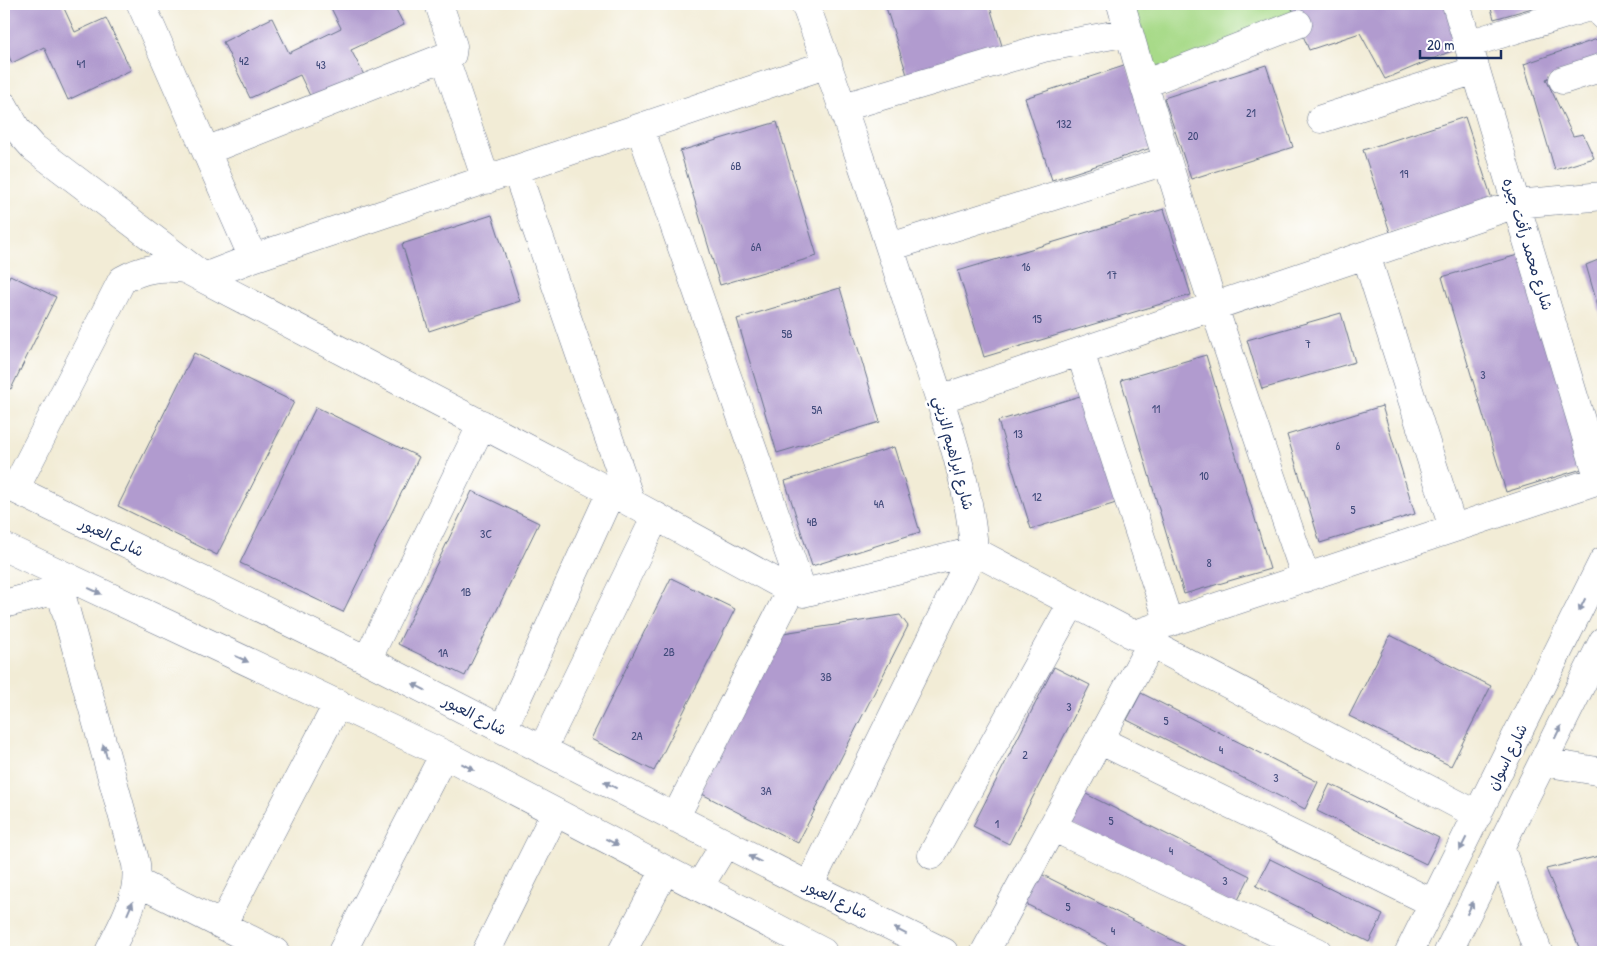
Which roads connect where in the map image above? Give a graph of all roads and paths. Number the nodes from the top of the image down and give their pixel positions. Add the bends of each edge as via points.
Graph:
1 (439, 4) edge
2 (805, 4) edge
3 (1121, 4) edge
4 (1456, 4) edge
5 (1599, 4) edge
6 (147, 6) edge
7 (1603, 16) edge
8 (1298, 24) dead end
9 (1129, 32) junction
10 (1468, 44) junction
11 (446, 58) junction
12 (828, 64) junction
13 (1603, 67) edge
14 (1476, 70) junction
15 (1563, 80) dead end
16 (1144, 84) junction
17 (4, 106) edge
18 (844, 107) junction
19 (1322, 119) dead end
20 (640, 128) junction
21 (206, 151) junction
22 (1166, 161) junction
23 (516, 170) junction
24 (486, 180) junction
25 (1603, 196) edge
26 (1516, 204) junction
27 (890, 247) junction
28 (1366, 255) junction
29 (253, 258) junction
30 (204, 277) junction
31 (1212, 307) junction
32 (1080, 352) junction
33 (940, 400) junction
34 (482, 424) junction
35 (1601, 481) edge
36 (9, 487) edge
37 (621, 497) junction
38 (656, 516) junction
39 (1453, 528) junction
40 (4, 547) edge
41 (974, 551) junction
42 (1603, 561) edge
43 (1306, 578) junction
44 (57, 580) junction
45 (797, 591) junction
46 (1072, 603) junction
47 (4, 604) edge
48 (1169, 623) junction
49 (1142, 640) junction
50 (1603, 641) edge
51 (367, 660) junction
52 (338, 703) junction
53 (503, 729) junction
54 (1099, 740) junction
55 (542, 750) junction
56 (444, 754) junction
57 (1543, 762) junction
58 (1603, 772) edge
59 (556, 813) junction
60 (1478, 815) junction
61 (674, 818) junction
62 (1052, 828) junction
63 (724, 844) junction
64 (1500, 847) junction
65 (932, 855) dead end
66 (665, 870) junction
67 (137, 882) junction
68 (809, 886) junction
69 (699, 887) junction
70 (1434, 904) junction
71 (222, 925) junction
72 (795, 946) edge
73 (109, 952) edge
74 (275, 952) edge
75 (342, 952) edge
76 (486, 952) edge
77 (622, 952) edge
78 (824, 952) edge
79 (944, 952) edge
80 (985, 952) edge
81 (1318, 952) edge
82 (1409, 952) edge
83 (1448, 952) edge
84 (1538, 952) edge

1 - 11 street via 454,51
2 - 12 street, شارع ابراهيم الزيني
3 - 9 street
4 - 10 street, شارع محمد رأفت جيره
5 - 7 street
5 - 10 street
6 - 21 street
8 - 16 street
9 - 16 street
9 - 18 street via 1043,48
10 - 14 street, شارع محمد رأفت جيره
11 - 21 street
11 - 24 street
12 - 18 street, شارع ابراهيم الزيني
12 - 20 street
13 - 15 street
14 - 19 street
14 - 26 street, شارع محمد رأفت جيره
16 - 22 street
17 - 30 street via 16,128 34,148
18 - 27 street, شارع ابراهيم الزيني
20 - 23 street
20 - 45 street
21 - 29 street
22 - 27 street
22 - 31 street
23 - 24 street
23 - 37 street
24 - 29 street
25 - 26 street
26 - 28 street
26 - 35 street, شارع محمد رأفت جيره
27 - 33 street, شارع ابراهيم الزيني
28 - 31 street
28 - 39 street
29 - 30 street
30 - 34 street
30 - 36 street via 184,269 163,266 141,270 122,280
31 - 32 street
31 - 43 street
32 - 33 street
32 - 48 street
33 - 41 street, شارع ابراهيم الزيني via 972,522
34 - 37 street
34 - 51 street
35 - 39 street
36 - 51 street, شارع العبور
37 - 38 street
37 - 53 street
38 - 45 street
38 - 55 street
39 - 43 street
40 - 44 street
41 - 45 street
41 - 46 street
41 - 68 street
42 -> 60 street, شارع اسوان
43 - 48 street
44 - 47 street
44 -> 52 street
67 -> 44 street via 134,854
45 - 61 street
46 - 49 street
46 - 65 street
48 - 49 street
49 - 54 street
49 - 60 street
57 -> 50 street
53 -> 51 street, شارع العبور
52 - 56 street
52 - 71 street
53 - 55 street, شارع العبور
54 - 62 street
54 - 70 street
61 -> 55 street, شارع العبور
56 -> 59 street
56 - 75 street
57 - 58 street
57 - 64 street
59 -> 66 street
59 - 76 street
60 -> 70 street, شارع اسوان
61 - 63 street, شارع العبور
62 - 80 street
62 - 81 street
68 -> 63 street, شارع العبور
63 - 69 street
83 -> 64 street
64 - 84 street
66 - 69 street
66 - 77 street
67 - 71 street
73 -> 67 street via 131,909
79 -> 68 street, شارع العبور
69 - 72 street
70 - 82 street, شارع اسوان
71 - 74 street
72 - 78 street

